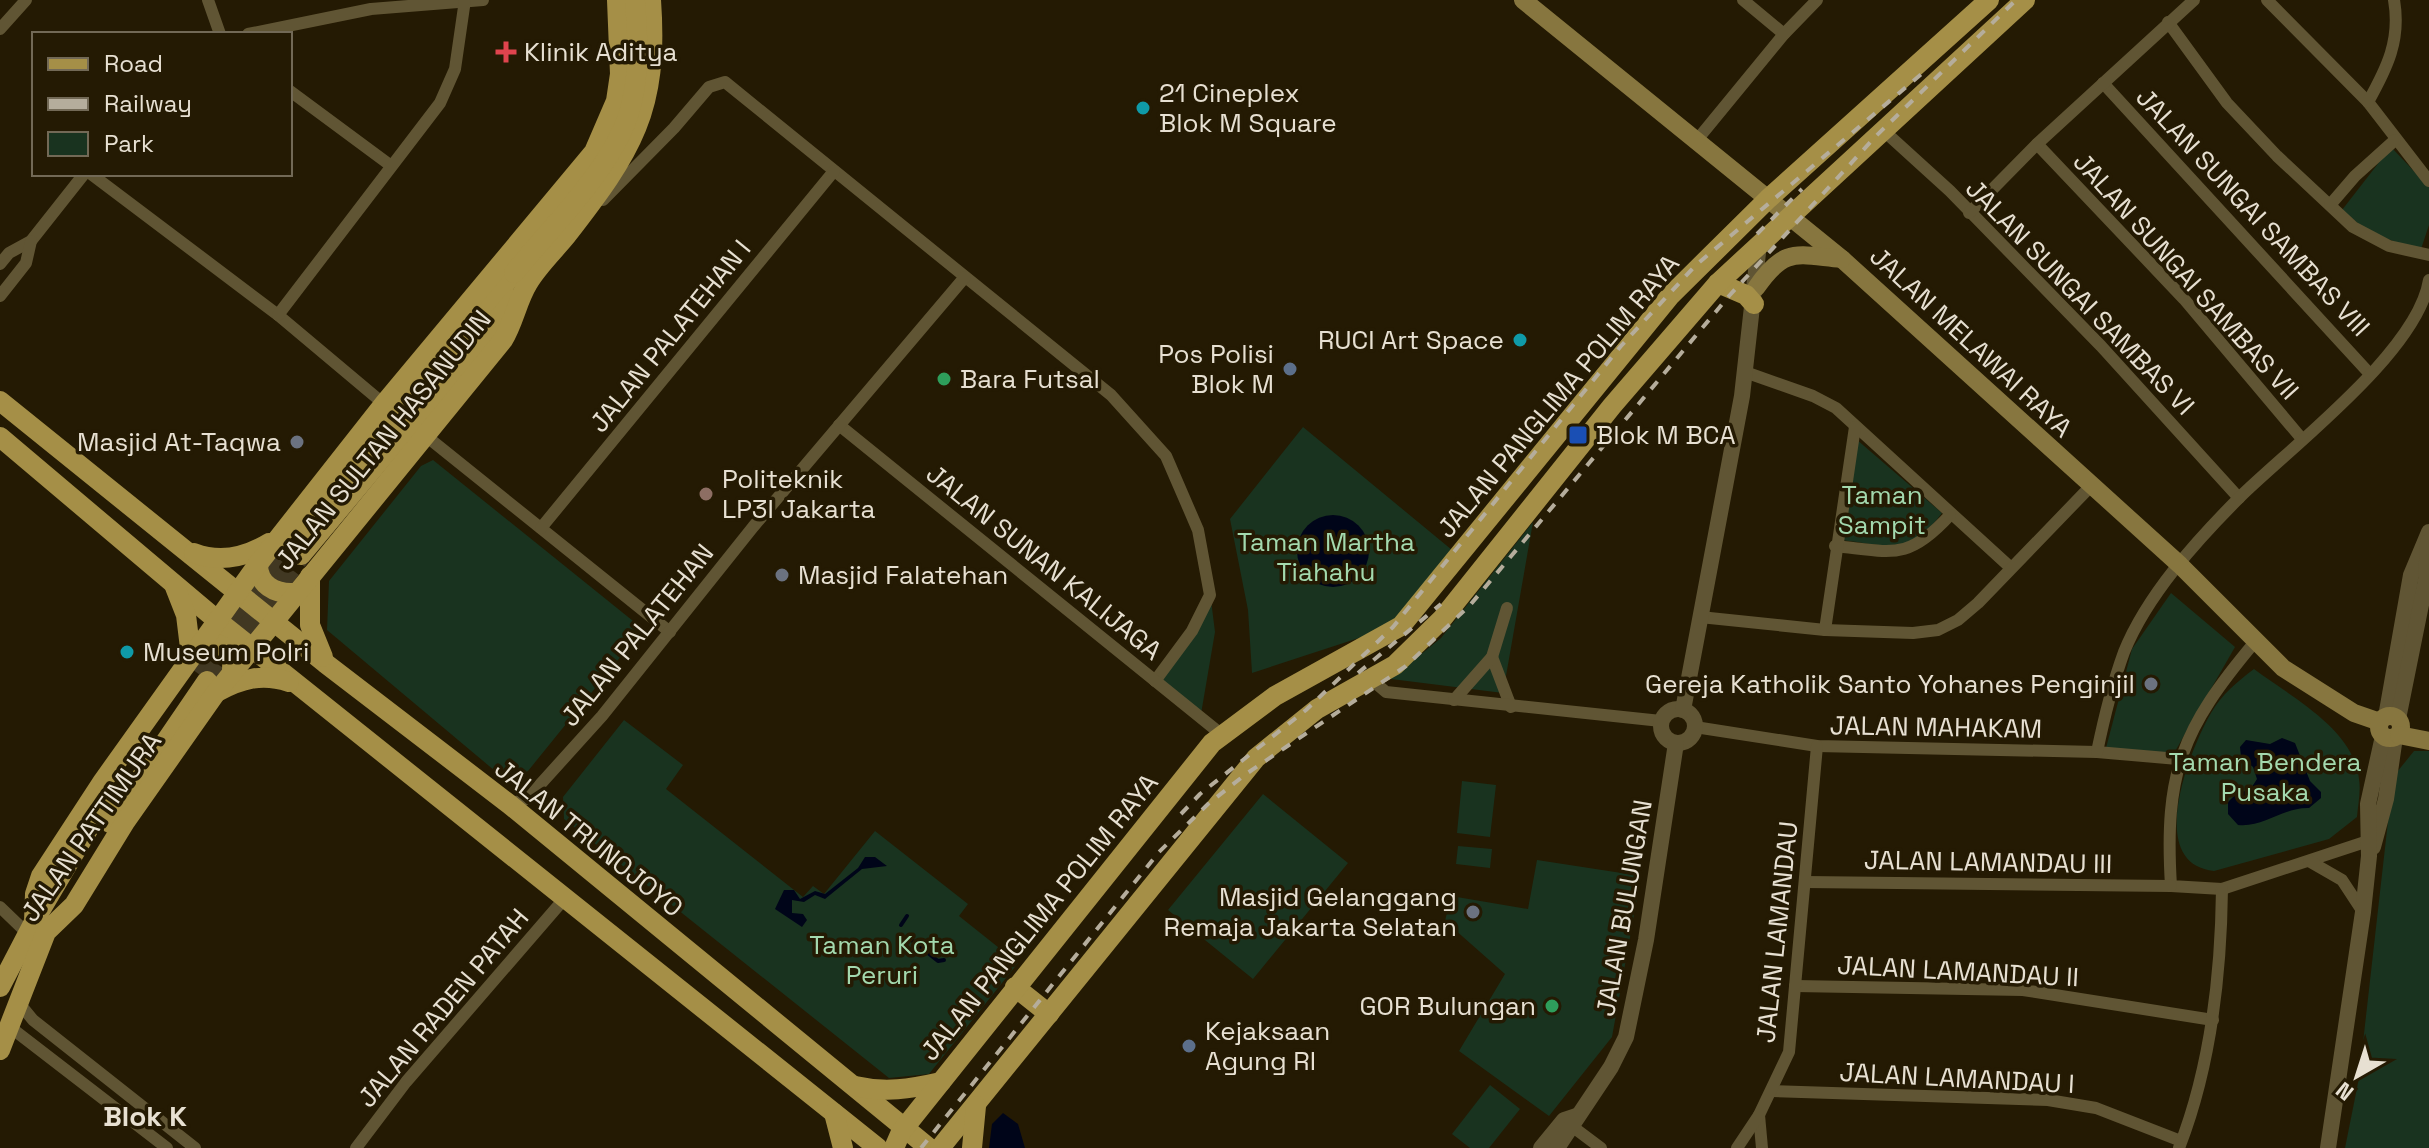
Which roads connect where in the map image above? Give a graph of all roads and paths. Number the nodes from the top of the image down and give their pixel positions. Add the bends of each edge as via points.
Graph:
1 (26, 0) edge
2 (208, 0) edge
3 (483, 0) edge
4 (615, 0) edge
5 (1523, 0) edge
6 (1743, 0) edge
7 (1817, 0) edge
8 (1989, 0) edge
9 (2025, 0) edge
10 (2194, 0) edge
11 (2267, 0) edge
12 (2394, 0) edge
13 (465, 1) edge
14 (646, 2) edge
15 (2168, 22) junction
16 (0, 29) edge
17 (219, 32) edge
18 (258, 32) edge
19 (1784, 34) junction
20 (2103, 83) junction
21 (292, 92) edge
22 (2368, 102) junction
23 (1884, 131) junction
24 (1697, 140) junction
25 (2395, 140) junction
26 (2037, 144) junction
27 (390, 165) junction
28 (834, 171) junction
29 (82, 176) edge
30 (94, 176) edge
31 (2429, 181) edge
32 (1768, 199) junction
33 (2330, 205) junction
34 (1969, 213) junction
35 (1790, 218) junction
36 (566, 237) junction
37 (31, 241) junction
38 (1759, 244) junction
39 (2429, 255) edge
40 (1842, 259) junction
41 (0, 264) edge
42 (965, 277) junction
43 (520, 278) junction
44 (2429, 280) edge
45 (1718, 283) junction
46 (482, 288) junction
47 (0, 296) edge
48 (1755, 296) junction
49 (278, 315) junction
50 (468, 331) junction
51 (1617, 359) junction
52 (1745, 372) junction
53 (2369, 373) junction
54 (1637, 376) junction
55 (0, 401) edge
56 (384, 404) junction
57 (839, 425) junction
58 (1855, 427) junction
59 (426, 436) junction
60 (0, 437) edge
61 (2302, 439) junction
62 (2090, 487) junction
63 (2239, 498) junction
64 (1950, 515) junction
65 (541, 528) junction
66 (2429, 532) edge
67 (290, 545) junction
68 (1835, 546) junction
69 (182, 549) junction
70 (258, 564) junction
71 (2180, 565) junction
72 (2010, 567) junction
73 (310, 576) junction
74 (174, 584) junction
75 (239, 591) junction
76 (294, 593) junction
77 (1507, 608) dead end
78 (1700, 617) junction
79 (274, 620) junction
80 (218, 621) junction
81 (1825, 630) junction
82 (670, 632) junction
83 (2254, 643) junction
84 (251, 647) junction
85 (1492, 657) junction
86 (325, 663) junction
87 (202, 670) junction
88 (232, 670) junction
89 (1372, 680) junction
90 (1155, 681) junction
91 (300, 686) junction
92 (1454, 700) junction
93 (1511, 707) junction
94 (1683, 710) junction
95 (1661, 721) junction
96 (1695, 727) junction
97 (2392, 727) junction
98 (2429, 729) edge
99 (1221, 734) junction
100 (2429, 741) edge
101 (427, 742) junction
102 (1676, 743) junction
103 (1817, 746) junction
104 (2097, 752) junction
105 (2178, 759) junction
106 (407, 770) junction
107 (518, 802) junction
108 (2368, 848) junction
109 (2309, 861) junction
110 (1805, 882) junction
111 (2171, 886) junction
112 (2222, 889) junction
113 (565, 898) junction
114 (0, 907) edge
115 (2363, 912) junction
116 (36, 929) junction
117 (1795, 986) junction
118 (0, 987) edge
119 (1015, 987) junction
120 (19, 1003) junction
121 (1049, 1014) junction
122 (2213, 1020) junction
123 (10, 1027) junction
124 (0, 1050) edge
125 (941, 1082) junction
126 (851, 1085) junction
127 (1772, 1091) junction
128 (976, 1106) junction
129 (834, 1113) junction
130 (1759, 1115) junction
131 (1571, 1121) junction
132 (900, 1136) edge
133 (2180, 1144) edge
134 (167, 1148) edge
135 (195, 1148) edge
136 (356, 1148) edge
137 (843, 1148) edge
138 (878, 1148) edge
139 (929, 1148) edge
140 (940, 1148) edge
141 (972, 1148) edge
142 (1541, 1148) edge
143 (1557, 1148) edge
144 (1601, 1148) edge
145 (1737, 1148) edge
146 (1762, 1148) edge
147 (2328, 1148) edge

1 - 16 street
2 - 17 street
3 - 13 street
4 - 14 street
4 - 46 main road, JALAN SULTAN HASANUDIN via 622,61 606,129 594,152
5 - 24 main road, JALAN MELAWAI RAYA
6 - 19 street
7 - 19 street
8 - 32 main road, JALAN PANGLIMA POLIM RAYA
9 - 23 main road, JALAN PANGLIMA POLIM RAYA
10 - 15 street
11 - 22 street
12 - 22 street via 2396,39
13 - 18 street via 371,9
13 - 27 street via 449,85
14 - 36 main road, JALAN SULTAN HASANUDIN via 653,59 635,139
14 - 43 main road, bridge via 624,125
15 - 20 street
15 - 33 street via 2227,103
19 - 24 street
20 - 26 street
20 - 53 street, JALAN SUNGAI SAMBAS VIII
21 - 27 street
22 - 25 street
23 - 34 street, JALAN SUNGAI SAMBAS VI
23 - 35 main road, JALAN PANGLIMA POLIM RAYA
24 - 32 main road, JALAN MELAWAI RAYA
25 - 31 street
25 - 33 street
26 - 34 street
26 - 61 street, JALAN SUNGAI SAMBAS VII via 2184,299
27 - 49 street
28 - 36 street via 745,96 725,82 717,83
28 - 42 street
28 - 65 street, JALAN PALATEHAN I
29 - 37 street
30 - 49 street
32 - 35 main road, JALAN MELAWAI RAYA
32 - 51 main road, JALAN PANGLIMA POLIM RAYA via 1670,296
33 - 39 street via 2364,234
34 - 63 street, JALAN SUNGAI SAMBAS VI via 2101,346
35 - 38 main road, JALAN PANGLIMA POLIM RAYA
35 - 40 main road, JALAN MELAWAI RAYA
36 - 43 main road, JALAN SULTAN HASANUDIN
37 - 41 street
37 - 47 street via 26,263
38 - 45 main road, JALAN PANGLIMA POLIM RAYA
38 - 48 street
40 - 48 main road via 1796,254 1781,258
40 - 62 main road, JALAN MELAWAI RAYA
42 - 57 street, JALAN PALATEHAN
42 - 90 street via 1111,395 1166,456 1178,480 1205,554 1210,595 1192,631
43 - 50 main road
43 - 59 main road, JALAN SULTAN HASANUDIN via 503,340
43 - 67 main road
44 - 53 street via 2402,339
45 - 48 main road
45 - 54 main road, JALAN PANGLIMA POLIM RAYA
46 - 50 main road
46 - 56 main road, JALAN SULTAN HASANUDIN
48 - 52 street
49 - 56 street
50 - 67 main road
51 - 54 main road
51 - 99 main road, JALAN PANGLIMA POLIM RAYA via 1401,626 1275,696
52 - 58 street via 1813,396 1836,408
52 - 78 street
53 - 61 street
54 - 89 main road, JALAN PANGLIMA POLIM RAYA via 1442,619
55 - 69 main road, JALAN TRUNOJOYO
56 - 67 main road, JALAN SULTAN HASANUDIN
57 - 82 street, JALAN PALATEHAN
57 - 90 street, JALAN SUNAN KALIJAGA
58 - 64 street
58 - 68 street
59 - 65 street
59 - 73 main road, JALAN SULTAN HASANUDIN
60 - 74 main road
61 - 63 street
62 - 71 main road, JALAN MELAWAI RAYA
62 - 72 street
63 - 71 street
64 - 68 street via 1928,539 1910,548 1892,552
64 - 72 street
65 - 82 street
66 - 97 street via 2426,580
67 - 69 main road via 207,558
67 - 70 main road, JALAN SULTAN HASANUDIN
68 - 81 street
69 - 75 main road, JALAN TRUNOJOYO
70 - 75 main road, JALAN SULTAN HASANUDIN
70 - 76 main road via 268,586
71 - 83 main road, JALAN MELAWAI RAYA
71 - 104 street via 2126,649
72 - 81 street via 1978,603 1938,630
73 - 76 main road, JALAN SULTAN HASANUDIN
73 - 86 main road via 310,625
74 - 80 main road
74 - 87 main road
75 - 79 main road, JALAN TRUNOJOYO
75 - 80 main road, JALAN SULTAN HASANUDIN
76 - 79 main road, JALAN SULTAN HASANUDIN
77 - 85 street
78 - 81 street
78 - 94 street
79 - 84 main road, JALAN SULTAN HASANUDIN
79 - 86 main road, JALAN TRUNOJOYO
80 - 84 main road
80 - 87 main road, JALAN PATTIMURA
82 - 107 street, JALAN PALATEHAN via 602,716
83 - 97 main road, JALAN MELAWAI RAYA via 2330,700
83 - 105 street via 2211,698
84 - 88 main road, JALAN PATTIMURA
84 - 91 main road
85 - 92 street
85 - 93 street
86 - 101 main road, JALAN TRUNOJOYO
87 - 88 main road, JALAN PATTIMURA
87 - 88 main road via 208,642 223,647
87 - 91 main road via 234,683 263,676
87 - 116 main road, JALAN PATTIMURA via 125,822 74,905
87 - 116 main road, JALAN PATTIMURA via 41,876 35,894
89 - 92 street via 1386,692
89 - 121 main road, JALAN PANGLIMA POLIM RAYA via 1317,709 1256,758
90 - 99 street, JALAN SUNAN KALIJAGA
91 - 106 main road
92 - 93 street
93 - 95 street
94 - 95 street via 1670,711
94 - 96 street
95 - 102 street via 1664,736
96 - 102 street via 1689,739
96 - 103 street, JALAN MAHAKAM
97 - 98 main road
97 - 100 main road
97 - 108 street via 2368,804
99 - 119 main road, JALAN PANGLIMA POLIM RAYA
101 - 106 main road
101 - 107 main road, JALAN TRUNOJOYO
102 - 131 street, JALAN BULUNGAN via 1626,1037
103 - 104 street, JALAN MAHAKAM
103 - 110 street, JALAN LAMANDAU
104 - 105 street, JALAN MAHAKAM
105 - 111 street via 2169,822
106 - 113 main road
107 - 126 main road, JALAN TRUNOJOYO via 528,820
108 - 109 street
108 - 115 street
109 - 112 street
109 - 115 street via 2342,880
110 - 111 street, JALAN LAMANDAU III
110 - 117 street, JALAN LAMANDAU
111 - 112 street
112 - 122 street
113 - 129 main road
113 - 136 street, JALAN RADEN PATAH
114 - 116 street
115 - 147 street
116 - 118 main road, JALAN PATTIMURA
116 - 120 main road, JALAN PATTIMURA
117 - 122 street, JALAN LAMANDAU II via 2023,990
117 - 127 street, JALAN LAMANDAU via 1789,1052
119 - 121 main road
119 - 125 main road, JALAN PANGLIMA POLIM RAYA
120 - 123 main road, JALAN PATTIMURA
120 - 135 street via 33,1020
121 - 128 main road, JALAN PANGLIMA POLIM RAYA
122 - 133 street via 2195,1104
123 - 124 main road, JALAN PATTIMURA
123 - 134 street
125 - 126 main road via 904,1091
125 - 132 main road, JALAN PANGLIMA POLIM RAYA
126 - 132 main road, JALAN TRUNOJOYO
127 - 130 street, JALAN LAMANDAU
127 - 133 street, JALAN LAMANDAU I via 2048,1100 2096,1108
128 - 140 main road, JALAN PANGLIMA POLIM RAYA
128 - 141 main road
129 - 137 main road
129 - 138 main road
130 - 145 street, JALAN LAMANDAU
130 - 146 street
131 - 142 street, JALAN BULUNGAN
131 - 143 street, JALAN BULUNGAN
131 - 144 street
132 - 138 main road
132 - 139 main road, JALAN TRUNOJOYO

